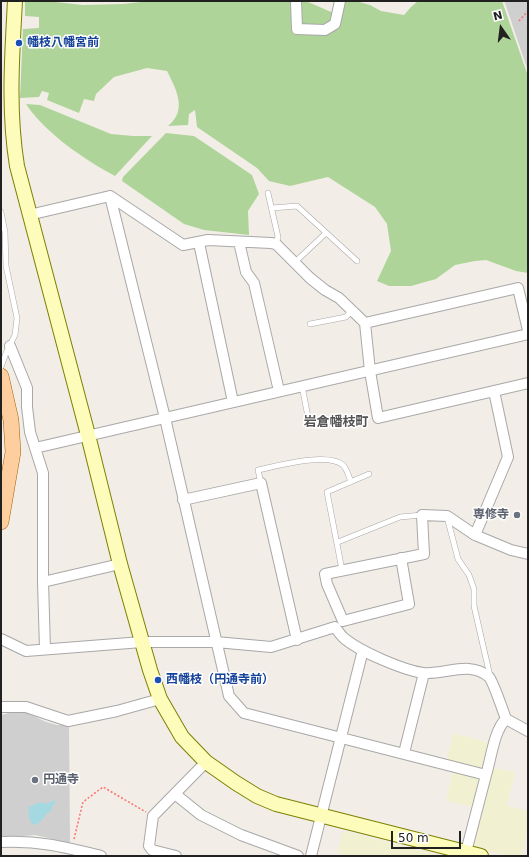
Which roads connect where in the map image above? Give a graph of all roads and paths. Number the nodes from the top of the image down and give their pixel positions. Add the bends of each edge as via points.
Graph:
1 (15, 1) edge
2 (296, 1) edge
3 (340, 1) edge
4 (528, 11) edge
5 (519, 21) dead end
6 (6, 82) edge
7 (268, 193) dead end
8 (110, 196) junction
9 (272, 208) junction
10 (1, 212) edge
11 (29, 215) junction
12 (326, 233) junction
13 (239, 242) junction
14 (199, 243) junction
15 (276, 244) junction
16 (358, 262) dead end
17 (294, 263) junction
18 (352, 310) junction
19 (365, 323) junction
20 (310, 324) dead end
21 (528, 330) edge
22 (528, 334) edge
23 (10, 346) junction
24 (1, 368) edge
25 (370, 370) junction
26 (1, 376) edge
27 (528, 383) edge
28 (302, 386) junction
29 (279, 391) junction
30 (494, 391) junction
31 (233, 402) junction
32 (308, 417) dead end
33 (165, 418) junction
34 (88, 435) junction
35 (35, 448) junction
36 (369, 474) dead end
37 (351, 482) junction
38 (261, 483) junction
39 (183, 500) junction
40 (422, 515) junction
41 (447, 516) junction
42 (1, 522) edge
43 (475, 535) junction
44 (338, 542) junction
45 (528, 554) edge
46 (401, 558) junction
47 (120, 564) junction
48 (342, 570) junction
49 (43, 582) junction
50 (339, 624) junction
51 (1, 639) edge
52 (297, 640) junction
53 (142, 642) junction
54 (216, 642) junction
55 (44, 649) junction
56 (363, 650) junction
57 (424, 673) junction
58 (490, 678) junction
59 (160, 699) junction
60 (1, 707) edge
61 (506, 719) junction
62 (528, 731) edge
63 (341, 738) junction
64 (404, 753) junction
65 (206, 762) junction
66 (486, 775) junction
67 (175, 794) junction
68 (153, 816) junction
69 (321, 816) junction
70 (1, 842) edge
71 (72, 849) junction
72 (466, 852) junction
73 (101, 856) edge
74 (176, 856) edge
75 (298, 856) edge
76 (311, 856) edge
77 (481, 856) edge

1 - 6 street
2 - 3 street via 297,29 326,30 335,24
4 - 5 path
6 - 11 street via 17,166
7 - 9 lane
8 - 11 street
8 - 14 street via 183,245
8 - 33 street
9 - 12 lane via 297,206
9 - 15 lane via 278,237
10 - 23 lane via 5,232 6,266 17,318 15,335
11 - 34 street
12 - 16 lane
12 - 17 lane
13 - 14 street via 208,240
13 - 15 street
13 - 29 street via 246,272 254,283
14 - 31 street
15 - 17 street
17 - 18 street
18 - 19 street
18 - 20 lane via 346,317
19 - 21 street via 518,288
19 - 25 street
22 - 25 street
23 - 24 lane
23 - 35 street via 27,388 30,432
25 - 28 street
25 - 30 street via 378,418
26 - 42 main road via 11,420 13,452
27 - 30 street
28 - 29 street
28 - 32 lane
29 - 31 street
30 - 43 street via 508,457
31 - 33 street
33 - 34 street
33 - 39 street
34 - 35 street
34 - 47 street
35 - 49 street via 43,473
36 - 37 lane
37 - 38 lane via 344,466 337,462 308,459 258,470
37 - 44 lane via 327,492
38 - 39 street
38 - 52 street
39 - 54 street
40 - 41 street
40 - 44 lane via 400,517
40 - 46 street via 424,554
41 - 43 street
41 - 58 lane via 458,559 474,589 474,606
43 - 45 street
44 - 48 lane
46 - 48 street
46 - 50 street via 409,604
47 - 49 street
47 - 53 street
48 - 50 street via 325,574
49 - 55 street
50 - 52 street
50 - 56 street via 346,639
51 - 55 street via 26,651
52 - 54 street via 271,646
53 - 54 street
53 - 55 street
53 - 59 street
54 - 63 street via 229,696 244,713
56 - 57 street via 393,665
56 - 63 street
57 - 58 street via 469,668 478,670
57 - 64 street
58 - 61 street
59 - 60 street via 68,721 26,707
59 - 65 street via 182,737
61 - 62 street
61 - 66 street via 497,734
63 - 64 street
63 - 69 street
64 - 66 street
65 - 67 street
65 - 69 street via 258,796 276,804
66 - 72 street
67 - 68 street
67 - 75 street via 201,815 241,835
68 - 71 path via 103,787 83,802
68 - 74 street via 149,846 152,850
69 - 72 street
69 - 76 street
70 - 71 street via 39,842
71 - 73 street
72 - 77 street

